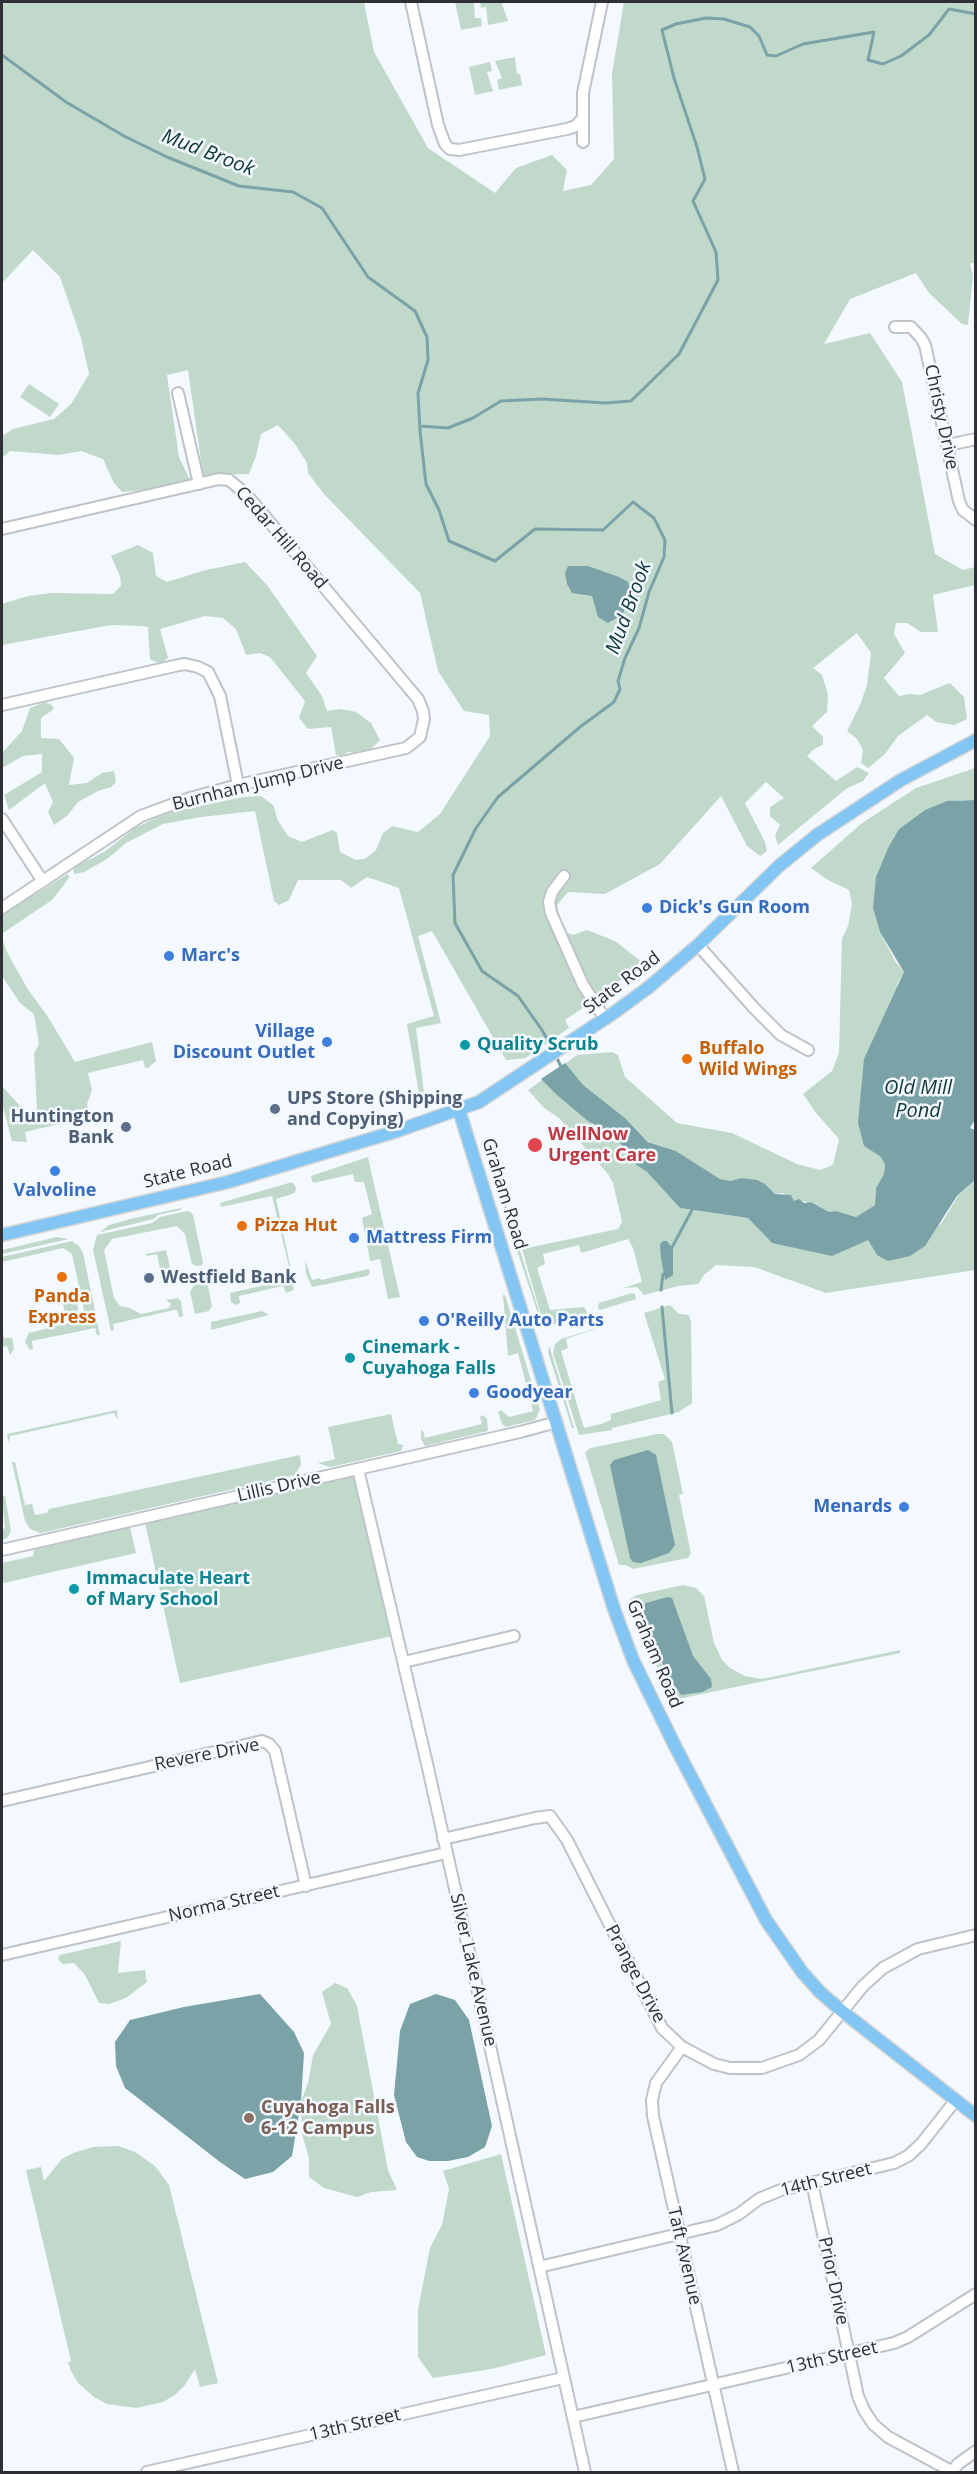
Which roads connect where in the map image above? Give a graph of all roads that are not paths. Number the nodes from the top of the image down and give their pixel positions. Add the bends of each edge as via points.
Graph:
1 (411, 2) edge
2 (602, 2) edge
3 (581, 120) junction
4 (583, 142) dead end
5 (895, 327) dead end
6 (178, 393) dead end
7 (975, 439) edge
8 (948, 445) junction
9 (199, 484) junction
10 (975, 520) edge
11 (2, 529) edge
12 (2, 705) edge
13 (975, 740) edge
14 (364, 759) joint
15 (238, 785) junction
16 (2, 819) edge
17 (564, 876) dead end
18 (42, 880) junction
19 (2, 908) edge
20 (698, 945) junction
21 (605, 1019) junction
22 (808, 1050) dead end
23 (459, 1110) junction
24 (2, 1235) edge
25 (556, 1422) junction
26 (358, 1469) junction
27 (2, 1550) edge
28 (514, 1636) dead end
29 (404, 1662) junction
30 (2, 1801) edge
31 (443, 1839) junction
32 (446, 1853) junction
33 (306, 1886) junction
34 (975, 1935) edge
35 (2, 1955) edge
36 (843, 2012) junction
37 (682, 2047) junction
38 (955, 2100) junction
39 (975, 2116) edge
40 (812, 2183) junction
41 (680, 2235) junction
42 (539, 2267) junction
43 (975, 2294) edge
44 (849, 2353) junction
45 (563, 2378) junction
46 (713, 2385) junction
47 (573, 2417) junction
48 (975, 2451) edge
49 (194, 2467) edge
50 (931, 2468) edge
51 (147, 2472) edge
52 (585, 2472) edge
53 (733, 2472) edge
54 (953, 2472) edge

1 - 3 street via 438,125 450,149 567,129
2 - 3 street
3 - 4 street
5 - 8 street, Christy Drive via 910,327 925,345
6 - 9 street
7 - 8 street
8 - 10 street, Christy Drive via 959,501
9 - 11 street, Cedar Hill Road
9 - 14 street, Cedar Hill Road via 219,479 236,483 418,699 424,719 420,737 406,748
12 - 15 street via 185,664 198,667 208,672 220,696
13 - 20 main road, State Road via 901,780 817,835 779,866
14 - 15 street, Burnham Jump Drive
15 - 18 street, Burnham Jump Drive via 141,816
16 - 18 street
17 - 21 street via 552,892 551,913 578,975
18 - 19 street, Burnham Jump Drive
20 - 21 main road, State Road
20 - 22 street via 781,1035
21 - 23 main road, State Road via 479,1102
23 - 24 main road, State Road via 228,1182
23 - 25 main road, Graham Road
25 - 26 street, Lillis Drive
25 - 36 main road, Graham Road via 614,1609 646,1689 772,1931 802,1972
26 - 27 street, Lillis Drive
26 - 29 street, Silver Lake Avenue
28 - 29 street
29 - 31 street, Silver Lake Avenue
30 - 33 street, Revere Drive via 262,1741 275,1752
31 - 32 street, Silver Lake Avenue
31 - 37 street, Prange Drive via 545,1816 555,1820 657,2019
32 - 33 street, Norma Street
32 - 42 street, Silver Lake Avenue
33 - 35 street, Norma Street
34 - 36 street, Prange Drive via 918,1949 897,1959 870,1979
36 - 37 street, Prange Drive via 806,2051 770,2066 722,2066
36 - 38 main road, Graham Road
37 - 41 street, Taft Avenue via 656,2083 652,2108
38 - 39 main road, Graham Road
38 - 40 street, 14th Street via 908,2156
40 - 41 street, 14th Street via 766,2195 724,2222
40 - 44 street, Prior Drive
41 - 42 street, 14th Street
41 - 46 street, Taft Avenue
42 - 45 street, Silver Lake Avenue
43 - 44 street, 13th Street via 901,2341
44 - 46 street, 13th Street
44 - 50 street, Prior Drive via 858,2396 873,2424
45 - 47 street, Silver Lake Avenue
45 - 49 street, 13th Street
46 - 47 street, 13th Street
46 - 53 street, Taft Avenue
47 - 52 street, Silver Lake Avenue
48 - 54 street
49 - 51 street, 13th Street
50 - 54 street, Prior Drive

